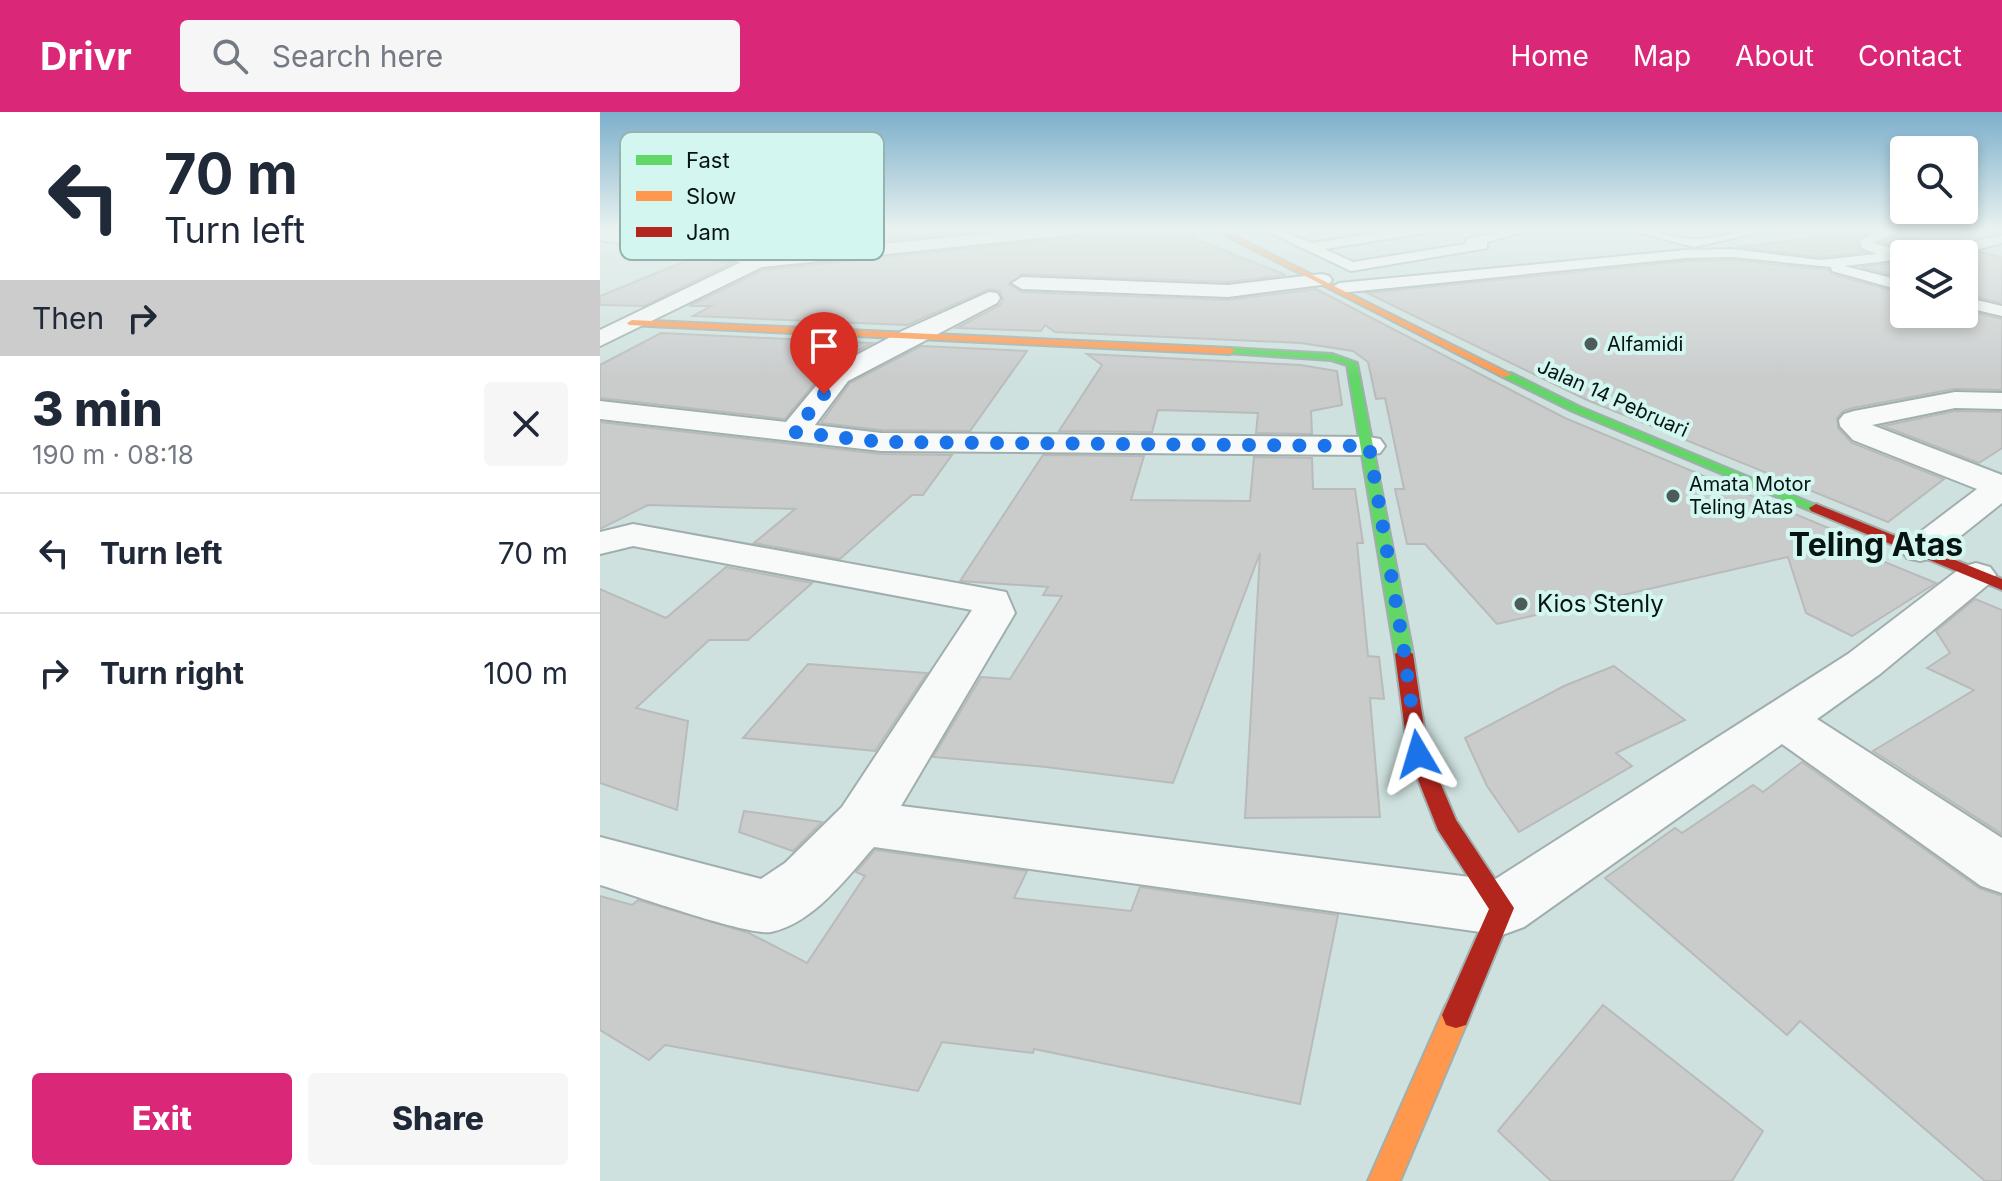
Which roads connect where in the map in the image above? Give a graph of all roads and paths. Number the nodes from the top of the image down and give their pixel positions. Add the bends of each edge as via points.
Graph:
1 (713, 279) edge
2 (1320, 279) edge
3 (1392, 279) edge
4 (1022, 283) dead end
5 (1330, 284) junction
6 (989, 298) dead end
7 (1978, 305) edge
8 (2002, 311) edge
9 (632, 323) junction
10 (910, 336) junction
11 (600, 339) edge
12 (2002, 401) edge
13 (600, 410) edge
14 (794, 432) junction
15 (1369, 446) junction
16 (600, 543) edge
17 (1920, 550) junction
18 (1989, 580) edge
19 (1782, 719) junction
20 (862, 823) junction
21 (600, 861) edge
22 (2002, 869) edge
23 (1502, 908) junction
24 (1384, 1181) edge

1 - 9 street
2 - 5 street, Jalan 14 Pebruari
3 - 5 lane
4 - 5 street via 1228,291
5 - 17 street, Jalan 14 Pebruari via 1576,409
6 - 10 street
7 - 8 lane
9 - 10 street
9 - 11 street
10 - 14 street via 839,375
10 - 15 street via 1345,359 1352,363
12 - 17 street via 1955,400 1854,420 1864,434 1995,487
13 - 14 street
14 - 15 street via 881,442
15 - 23 street via 1418,754 1446,824
16 - 20 street via 633,535 991,601 994,613
17 - 18 street, Jalan 14 Pebruari
18 - 19 street
19 - 22 street
19 - 23 street
20 - 21 street via 806,881 769,906
20 - 23 street
23 - 24 street

